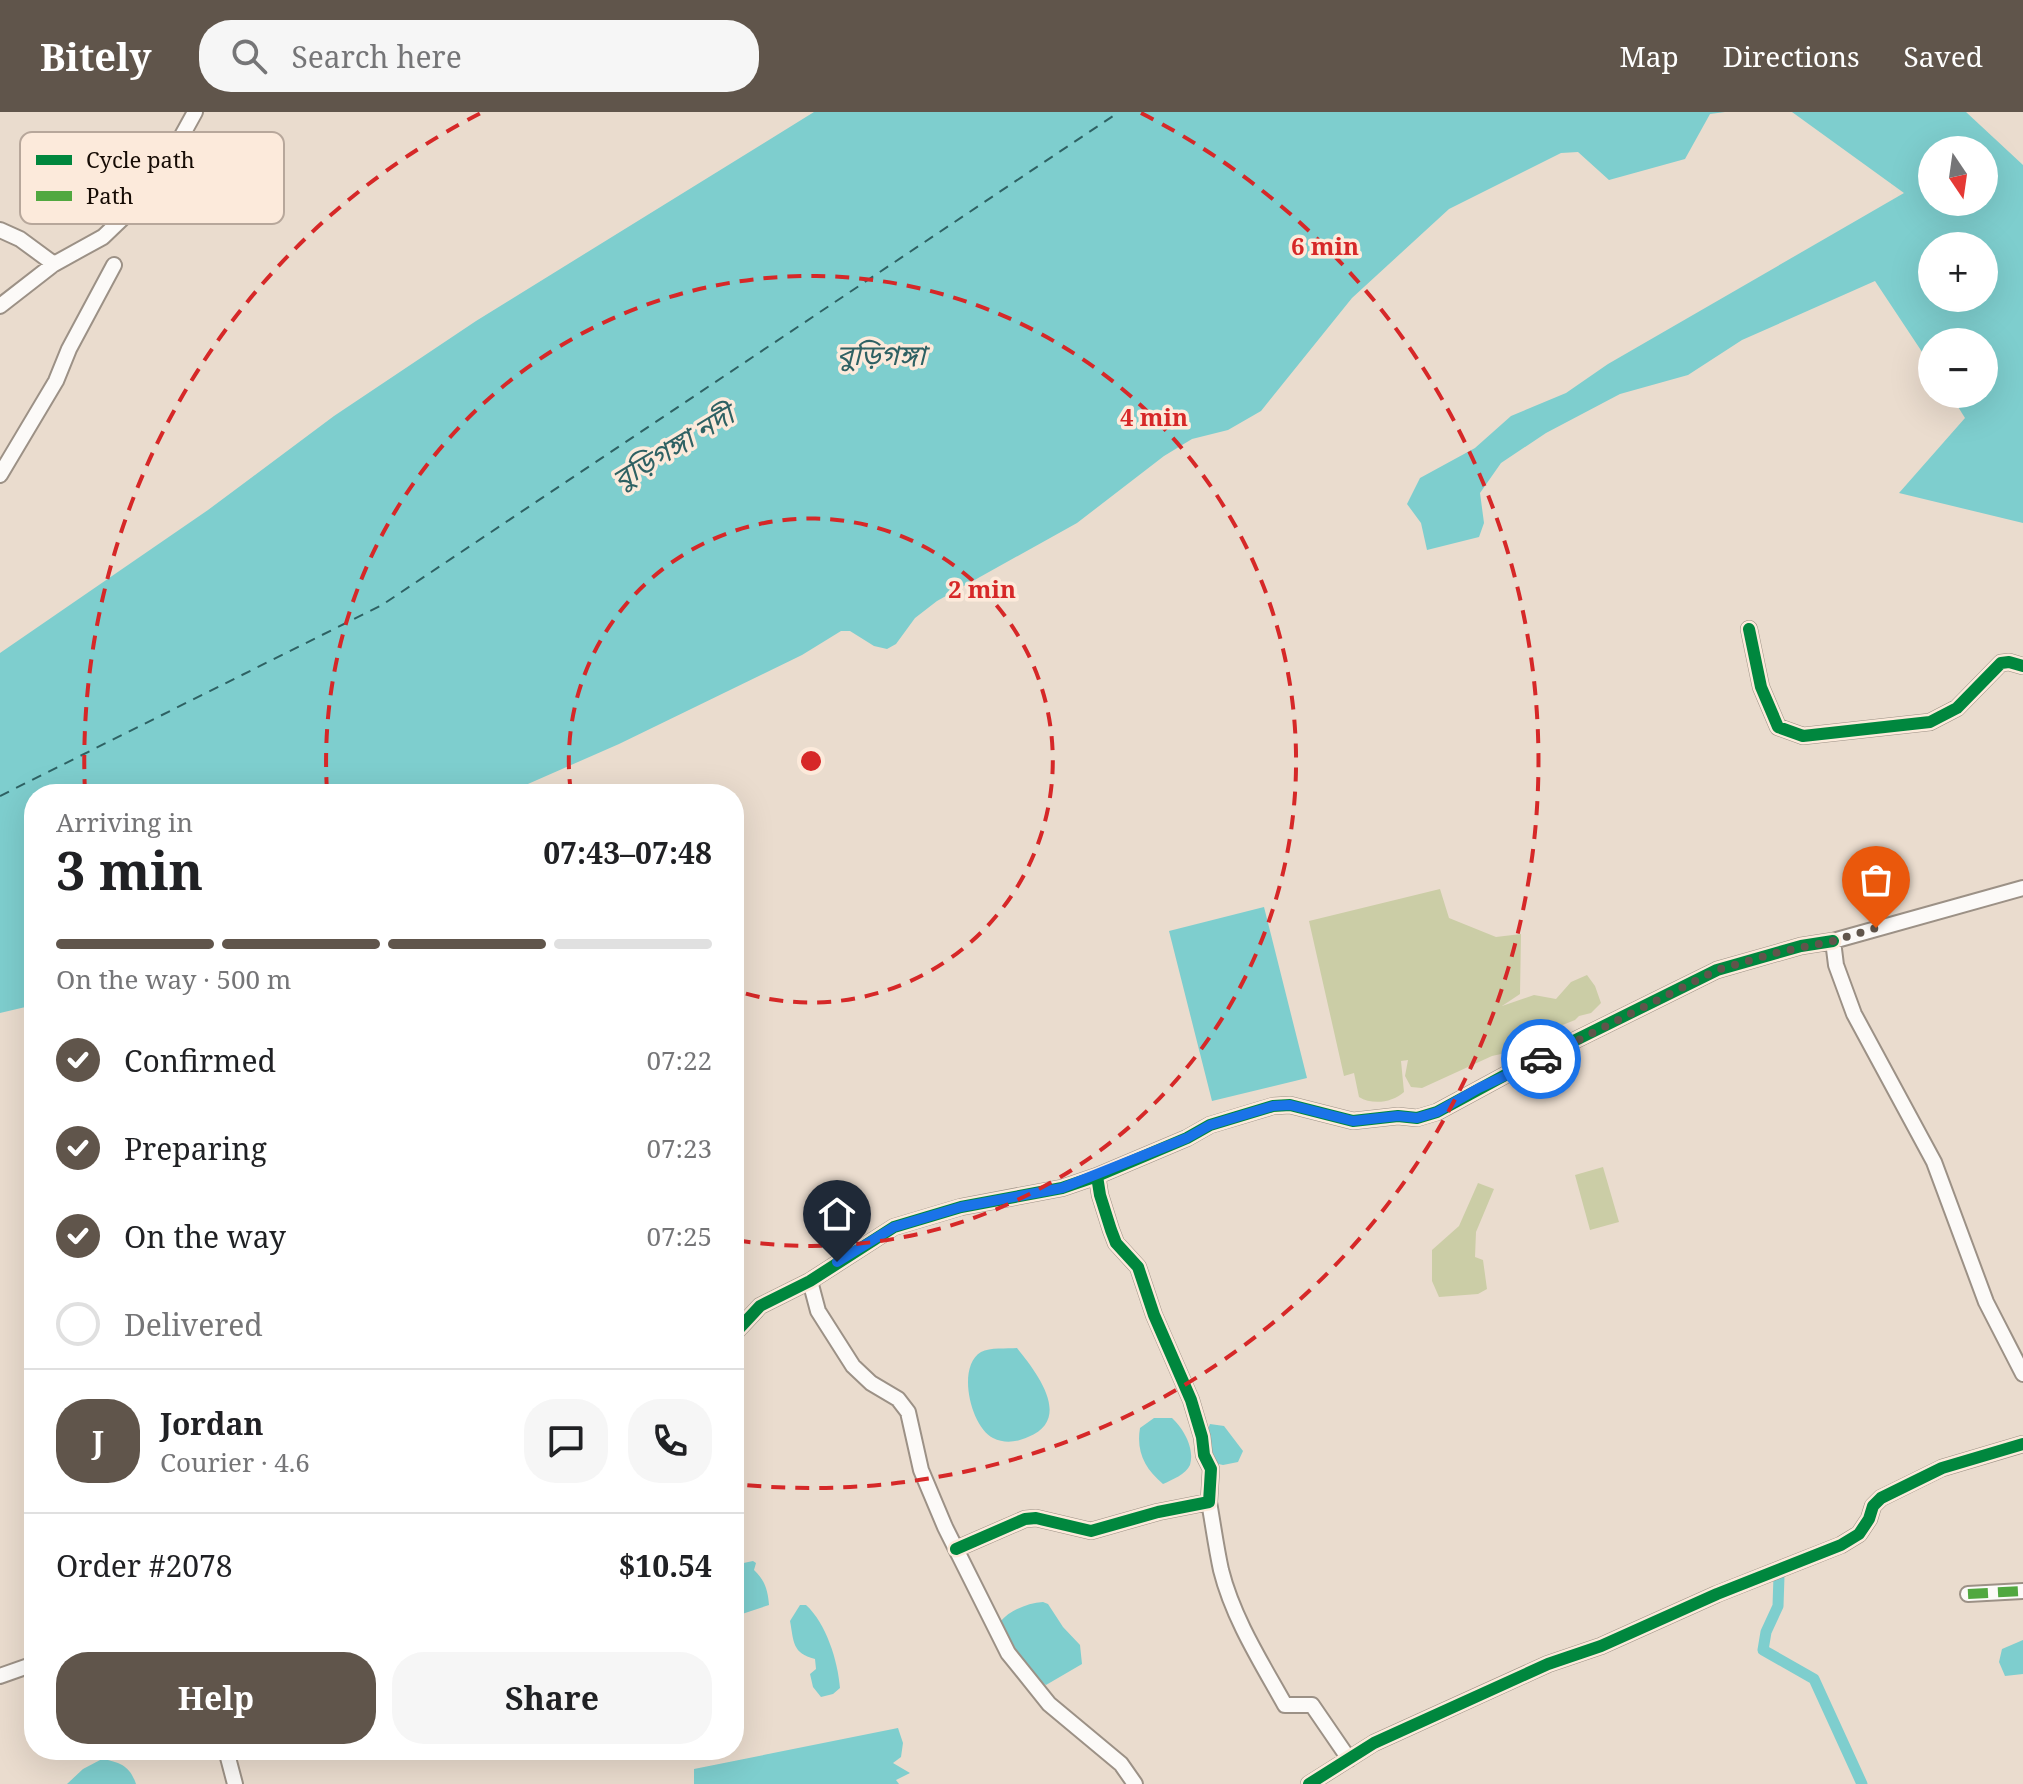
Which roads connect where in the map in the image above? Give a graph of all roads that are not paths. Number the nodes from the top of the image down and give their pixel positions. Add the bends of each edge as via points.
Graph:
1 (195, 112) edge
2 (184, 132) edge
3 (117, 224) edge
4 (0, 230) edge
5 (54, 264) junction
6 (114, 265) dead end
7 (0, 306) edge
8 (0, 475) edge
9 (1749, 629) dead end
10 (2023, 666) edge
11 (2023, 888) edge
12 (1833, 941) junction
13 (1097, 1176) junction
14 (810, 1281) junction
15 (744, 1323) edge
16 (2023, 1374) edge
17 (2023, 1444) edge
18 (1209, 1502) junction
19 (956, 1549) junction
20 (2023, 1591) edge
21 (1968, 1594) dead end
22 (24, 1668) edge
23 (0, 1676) edge
24 (1349, 1759) junction
25 (229, 1760) edge
26 (235, 1784) edge
27 (1135, 1784) edge
28 (1309, 1784) edge

1 - 2 street
3 - 5 street
4 - 5 street
5 - 7 street
6 - 8 street via 56,381
9 - 10 street via 1761,687 1778,727 1803,736 1930,722 1957,708 2001,663
11 - 12 street
12 - 13 street via 1717,970 1437,1112 1353,1121 1290,1105 1273,1106 1210,1125
12 - 16 street via 1854,1014 1920,1132 1986,1302
13 - 14 street via 894,1227
13 - 18 street via 1116,1243 1138,1267 1191,1400 1211,1469
14 - 15 street via 760,1306
14 - 19 street via 818,1311 853,1366 908,1412 921,1470
17 - 24 street via 1942,1468 1881,1498 1859,1534 1841,1545 1548,1664
18 - 19 street via 1091,1531 1025,1519
18 - 24 street via 1222,1571 1256,1653 1285,1705 1312,1705
19 - 27 street via 1016,1665 1049,1704 1121,1764
20 - 21 street
22 - 23 street
24 - 28 street
25 - 26 street

